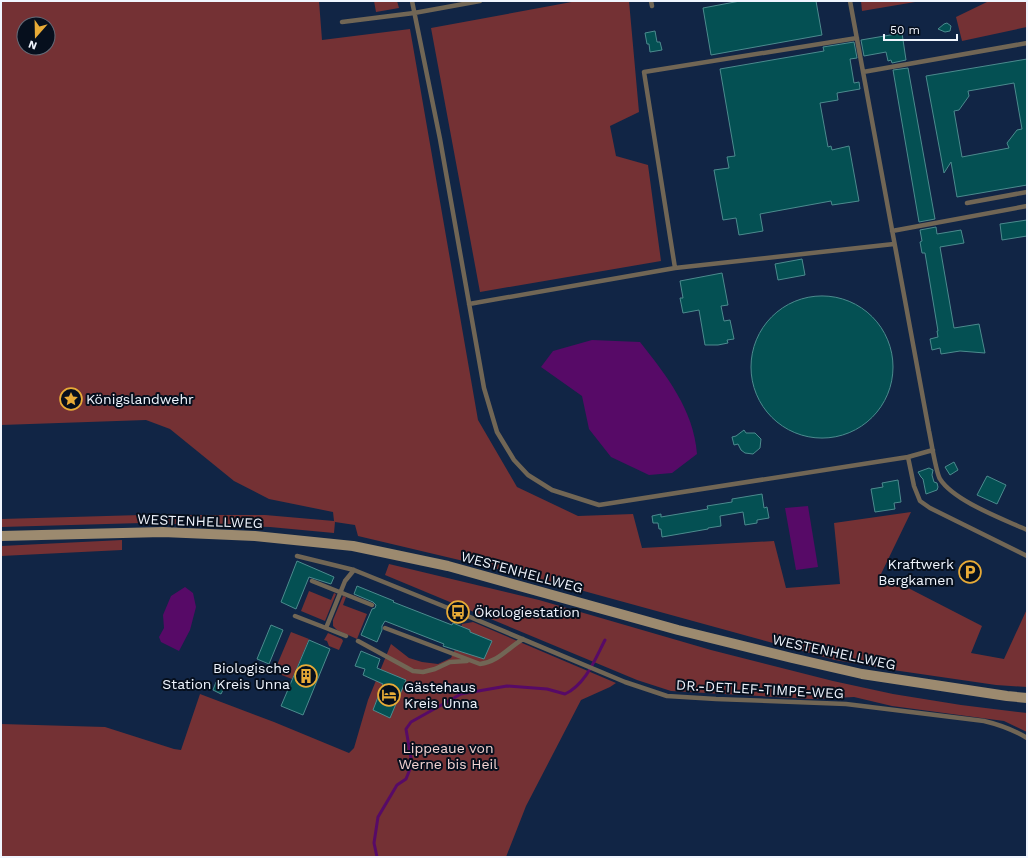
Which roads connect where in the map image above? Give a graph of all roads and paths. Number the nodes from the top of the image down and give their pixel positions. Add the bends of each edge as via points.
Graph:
1 (412, 1) edge
2 (480, 1) edge
3 (850, 1) edge
4 (414, 13) junction
5 (342, 22) dead end
6 (857, 38) junction
7 (1027, 43) edge
8 (863, 72) junction
9 (1027, 192) edge
10 (967, 203) dead end
11 (1027, 206) edge
12 (892, 230) junction
13 (894, 244) junction
14 (675, 268) junction
15 (469, 304) junction
16 (933, 450) junction
17 (908, 457) junction
18 (1027, 530) edge
19 (1, 536) edge
20 (297, 556) dead end
21 (1027, 556) edge
22 (354, 570) junction
23 (312, 580) dead end
24 (341, 592) junction
25 (372, 605) dead end
26 (295, 616) dead end
27 (326, 628) junction
28 (385, 628) dead end
29 (346, 636) dead end
30 (523, 639) junction
31 (358, 641) dead end
32 (471, 661) junction
33 (1027, 698) edge
34 (1027, 738) edge

1 - 4 lane
2 - 4 lane
3 - 6 lane
4 - 5 lane
4 - 15 lane via 440,139
6 - 8 lane
6 - 14 lane via 644,72
7 - 8 lane
8 - 12 lane
9 - 10 lane
11 - 12 lane
12 - 13 lane
13 - 14 lane
13 - 16 lane
14 - 15 lane
15 - 17 lane via 484,388 497,432 514,460 528,475 552,490 599,505
16 - 17 lane
16 - 18 lane via 939,478 955,494
17 - 21 lane via 920,501
19 - 33 main road, WESTENHELLWEG via 163,532 255,536 353,546 448,566 678,630 862,674
20 - 22 lane, DR.-DETLEF-TIMPE-WEG
22 - 24 lane via 345,581
22 - 30 lane, DR.-DETLEF-TIMPE-WEG
23 - 24 lane
24 - 25 lane
24 - 27 lane
26 - 27 lane
27 - 29 lane
28 - 32 lane
30 - 32 lane via 486,664
30 - 34 lane, DR.-DETLEF-TIMPE-WEG via 625,682 668,696 846,704 984,721 1012,729
31 - 32 lane via 413,671 423,672 450,662

